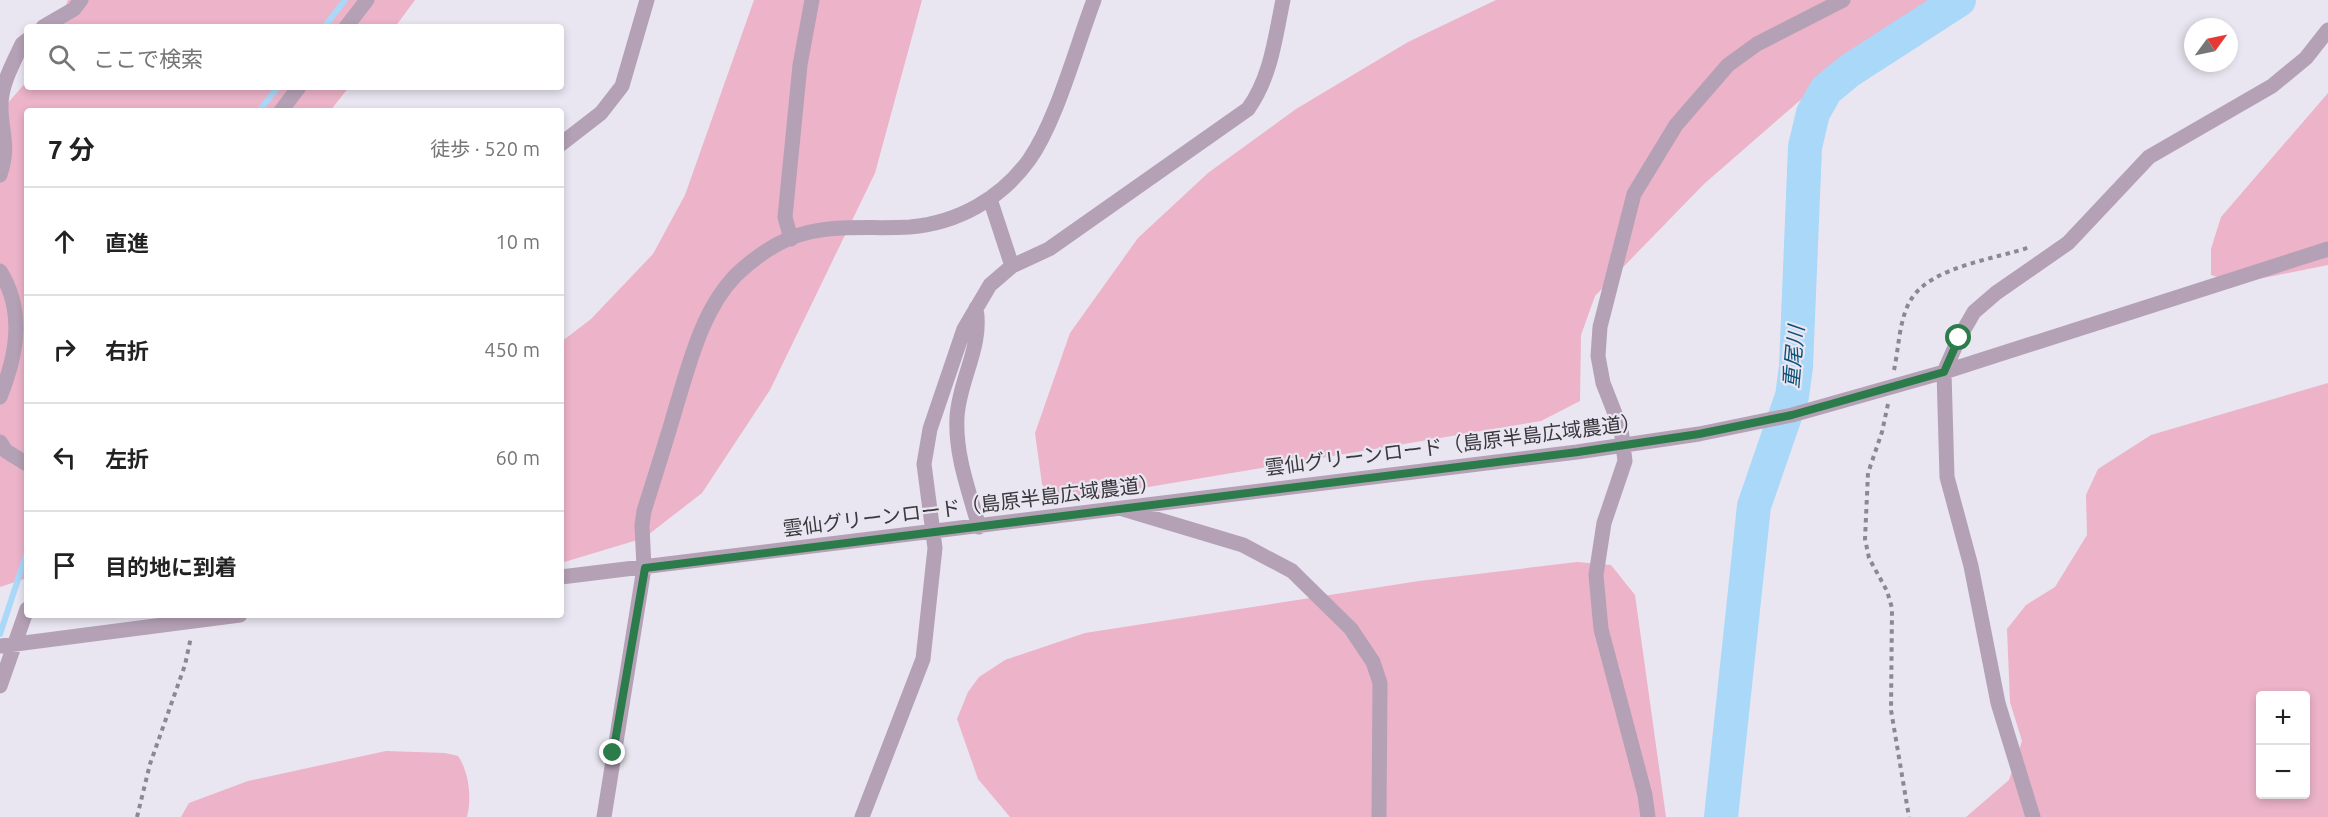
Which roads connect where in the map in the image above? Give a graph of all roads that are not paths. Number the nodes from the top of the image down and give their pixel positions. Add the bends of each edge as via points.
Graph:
1 (81, 0) edge
2 (367, 0) edge
3 (647, 0) edge
4 (812, 0) edge
5 (1094, 0) edge
6 (1283, 0) edge
7 (1843, 0) edge
8 (48, 24) edge
9 (348, 24) edge
10 (2328, 30) edge
11 (24, 42) edge
12 (297, 90) edge
13 (283, 108) edge
14 (564, 142) edge
15 (0, 175) edge
16 (990, 199) junction
17 (791, 239) junction
18 (2328, 249) edge
19 (1012, 266) junction
20 (0, 271) edge
21 (976, 308) junction
22 (1944, 372) junction
23 (0, 397) edge
24 (0, 442) edge
25 (24, 462) edge
26 (1117, 507) junction
27 (979, 527) junction
28 (645, 568) junction
29 (564, 577) edge
30 (24, 618) edge
31 (217, 618) edge
32 (0, 646) edge
33 (0, 686) edge
34 (604, 817) edge
35 (862, 817) edge
36 (1379, 817) edge
37 (1648, 817) edge
38 (2033, 817) edge

1 - 8 street via 74,9
2 - 9 street
3 - 14 street via 622,86 601,113
4 - 17 street via 800,65 785,217
5 - 16 street via 1044,134 1012,181
6 - 19 street via 1267,72 1248,109 1050,249
7 - 37 street via 1757,44 1728,65 1676,125 1634,194 1600,327 1598,356 1603,383 1622,429 1625,461 1604,523 1596,575 1601,629
10 - 22 street via 2306,58 2272,86 2148,157 2068,243 1974,312
11 - 15 street via 4,84 1,106 7,151
12 - 13 street
16 - 17 street via 936,223 809,232
16 - 19 street
17 - 28 street via 757,257 735,276 696,341 645,511
18 - 22 street, 雲仙グリーンロード（島原半島広域農道）
19 - 21 street via 990,285
20 - 23 street via 16,310 16,342
21 - 27 street via 977,341 957,415 958,452
21 - 35 street via 964,329 930,429 924,464 935,548 922,659
22 - 26 street, 雲仙グリーンロード（島原半島広域農道） via 1898,380 1792,415 1699,434
22 - 38 street via 1947,477 1971,566 1998,703
24 - 25 street via 6,451
26 - 27 street, 雲仙グリーンロード（島原半島広域農道）
26 - 36 street via 1243,545 1292,571 1351,628 1373,662 1380,683
27 - 28 street, 雲仙グリーンロード（島原半島広域農道）
28 - 29 street, 雲仙グリーンロード（島原半島広域農道）
28 - 34 street
30 - 33 street
31 - 32 street

